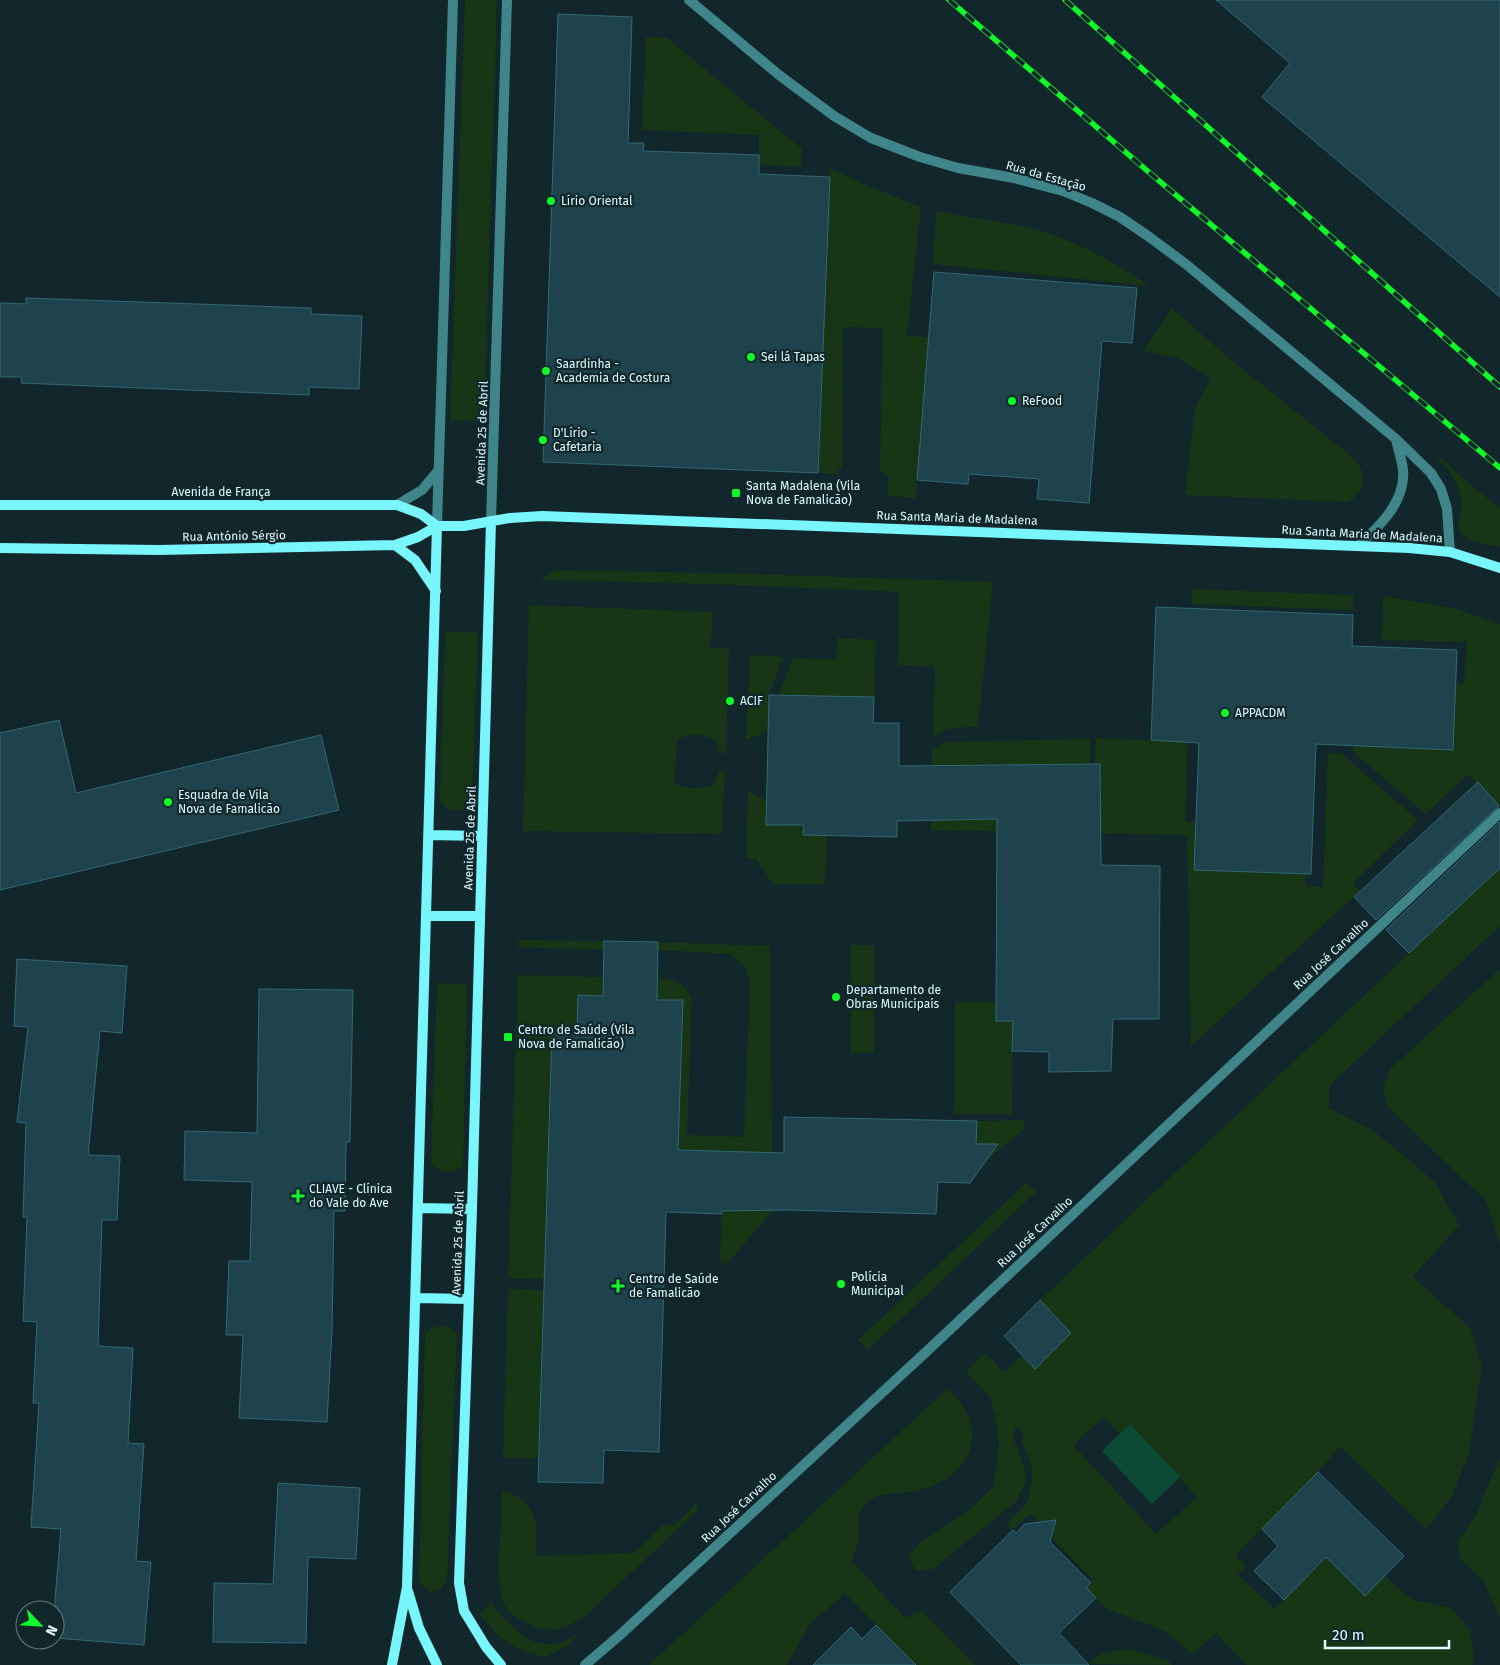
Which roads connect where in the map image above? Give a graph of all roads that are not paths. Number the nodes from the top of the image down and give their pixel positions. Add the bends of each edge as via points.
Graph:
1 (453, 0) edge
2 (507, 0) edge
3 (689, 0) edge
4 (1396, 439) junction
5 (438, 471) junction
6 (0, 505) edge
7 (397, 505) junction
8 (491, 521) junction
9 (437, 526) junction
10 (464, 526) joint
11 (395, 545) junction
12 (1359, 545) junction
13 (0, 548) edge
14 (1450, 552) junction
15 (1500, 568) edge
16 (436, 591) junction
17 (1500, 813) edge
18 (429, 835) junction
19 (482, 836) junction
20 (427, 916) junction
21 (480, 916) junction
22 (419, 1208) junction
23 (472, 1209) junction
24 (416, 1298) junction
25 (469, 1300) junction
26 (407, 1587) junction
27 (392, 1665) edge
28 (437, 1665) edge
29 (501, 1665) edge
30 (585, 1665) edge

1 - 5 street
2 - 8 street, Avenida 25 de Abril
3 - 4 street, Rua da Estação via 834,116 872,138 920,158 1063,192 1120,217 1187,265
4 - 12 street via 1403,471 1401,491 1378,528
4 - 14 street, Rua da Estação via 1431,473 1442,489
5 - 7 street via 422,490
5 - 9 street
6 - 7 main road, Avenida de França
7 - 9 main road, Avenida de França via 421,514
8 - 10 main road, Rua Santa Maria de Madalena
8 - 12 main road, Rua Santa Maria de Madalena via 542,516
8 - 19 main road, Avenida 25 de Abril
9 - 10 main road, Rua António Sérgio
9 - 11 main road, Rua António Sérgio
9 - 16 main road
11 - 13 main road, Rua António Sérgio via 159,550
11 - 16 main road via 415,560
12 - 14 main road, Rua Santa Maria de Madalena
14 - 15 main road
16 - 18 main road
17 - 30 street, Rua José Carvalho via 919,1359
18 - 19 main road
18 - 20 main road
19 - 21 main road, Avenida 25 de Abril
20 - 21 main road
20 - 22 main road
21 - 23 main road, Avenida 25 de Abril
22 - 23 main road
22 - 24 main road
23 - 25 main road, Avenida 25 de Abril
24 - 25 main road
24 - 26 main road
25 - 29 main road, Avenida 25 de Abril via 459,1584 464,1611
26 - 27 main road
26 - 28 main road via 419,1628

